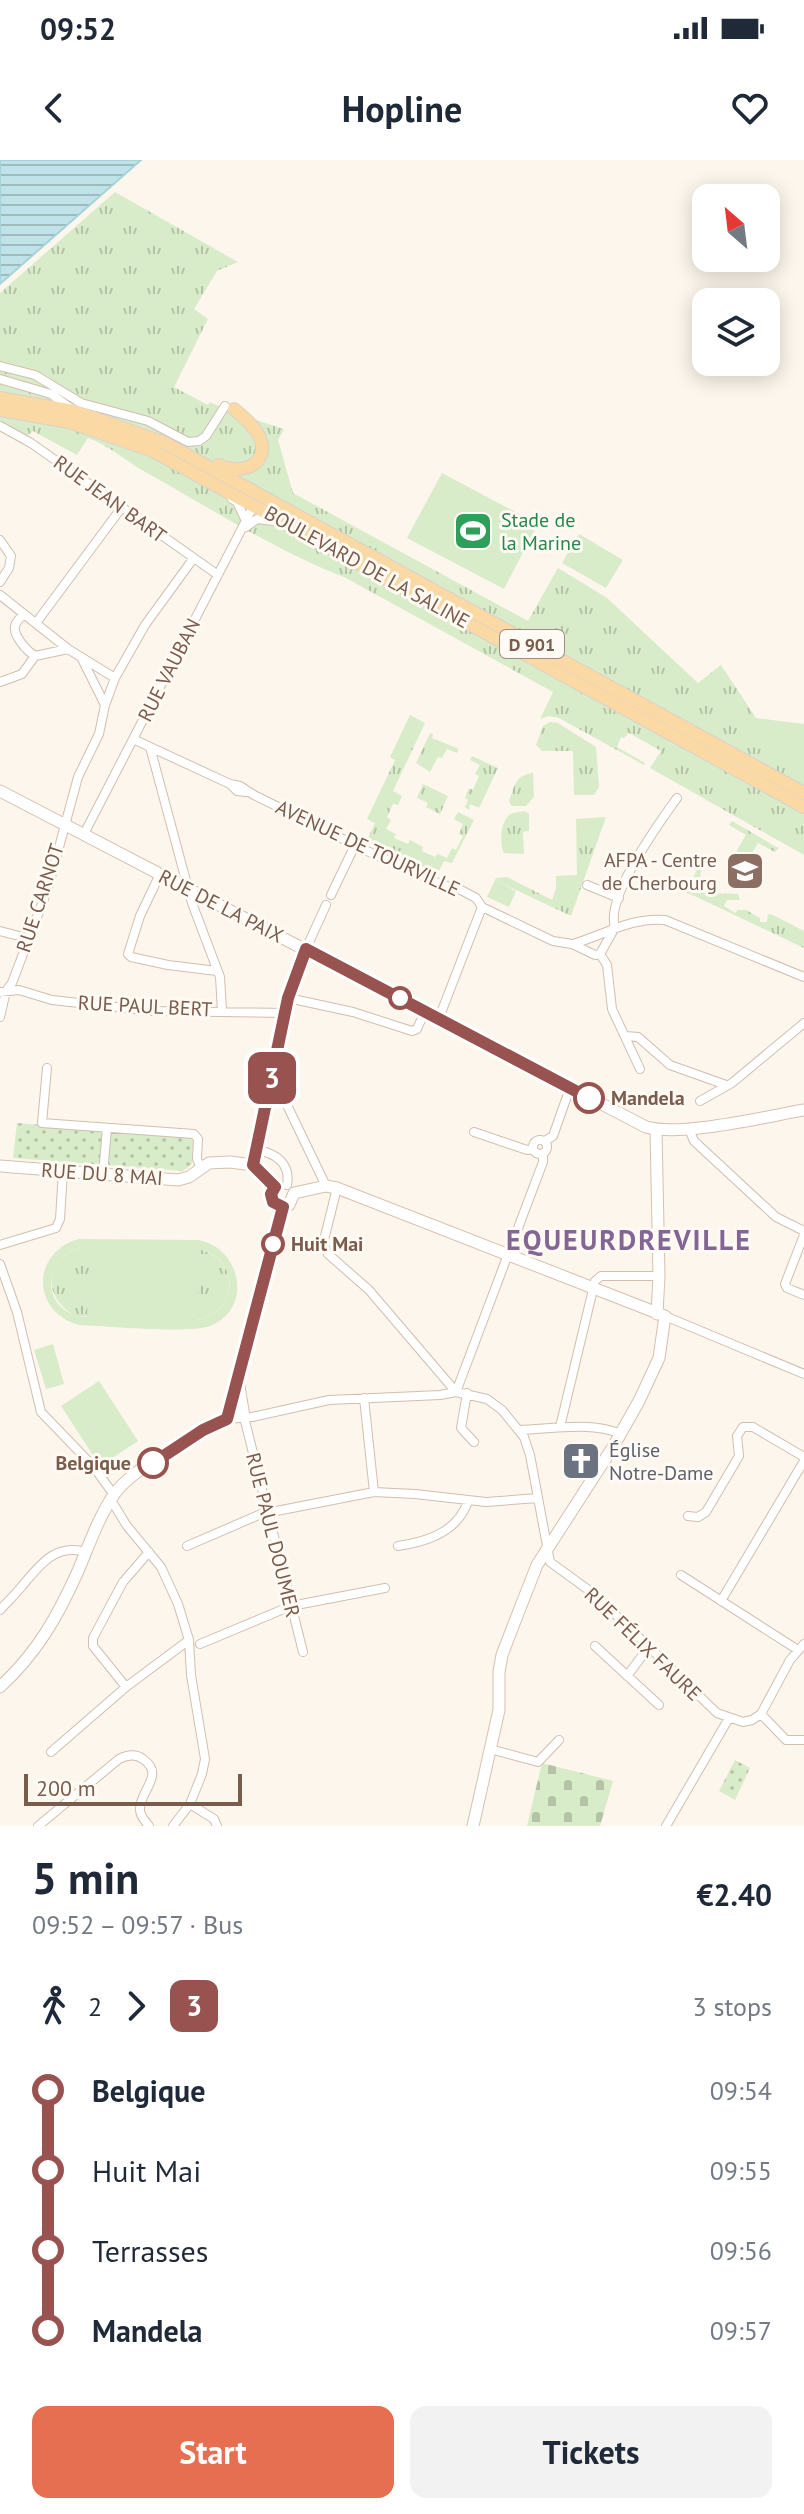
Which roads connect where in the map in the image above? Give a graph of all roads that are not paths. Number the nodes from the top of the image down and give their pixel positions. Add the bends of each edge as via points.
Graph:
1 (0, 366) edge
2 (0, 379) edge
3 (0, 398) edge
4 (229, 407) joint
5 (0, 410) edge
6 (74, 411) junction
7 (110, 422) junction
8 (0, 426) edge
9 (180, 466) junction
10 (254, 505) junction
11 (122, 507) junction
12 (246, 521) junction
13 (240, 533) junction
14 (0, 540) edge
15 (193, 559) junction
16 (360, 564) junction
17 (218, 575) junction
18 (0, 582) edge
19 (0, 595) edge
20 (24, 614) junction
21 (36, 623) junction
22 (68, 649) junction
23 (35, 656) junction
24 (81, 657) junction
25 (115, 678) junction
26 (0, 682) edge
27 (105, 705) junction
28 (133, 739) junction
29 (150, 747) junction
30 (0, 791) edge
31 (804, 793) edge
32 (677, 798) dead end
33 (804, 807) edge
34 (64, 824) junction
35 (84, 834) junction
36 (355, 845) junction
37 (160, 874) junction
38 (587, 885) dead end
39 (188, 888) junction
40 (331, 895) dead end
41 (619, 898) junction
42 (326, 905) dead end
43 (482, 907) junction
44 (615, 927) junction
45 (0, 931) edge
46 (27, 938) junction
47 (592, 943) junction
48 (306, 949) junction
49 (603, 950) junction
50 (217, 971) junction
51 (804, 977) edge
52 (3, 992) edge
53 (288, 998) junction
54 (222, 1011) junction
55 (425, 1011) junction
56 (285, 1013) junction
57 (0, 1017) edge
58 (439, 1018) junction
59 (804, 1023) edge
60 (626, 1036) junction
61 (47, 1068) dead end
62 (640, 1069) dead end
63 (726, 1085) junction
64 (270, 1087) junction
65 (570, 1088) junction
66 (700, 1101) dead end
67 (804, 1110) edge
68 (107, 1128) junction
69 (689, 1129) junction
70 (656, 1130) junction
71 (474, 1132) dead end
72 (545, 1141) junction
73 (533, 1149) junction
74 (257, 1150) junction
75 (543, 1153) junction
76 (253, 1165) junction
77 (0, 1166) edge
78 (201, 1168) junction
79 (63, 1171) junction
80 (103, 1174) junction
81 (332, 1187) junction
82 (285, 1188) junction
83 (283, 1207) junction
84 (804, 1233) edge
85 (0, 1245) edge
86 (508, 1253) junction
87 (0, 1264) edge
88 (659, 1276) junction
89 (594, 1289) junction
90 (804, 1295) edge
91 (661, 1315) junction
92 (240, 1370) junction
93 (804, 1374) edge
94 (456, 1392) junction
95 (467, 1393) junction
96 (364, 1398) junction
97 (244, 1417) junction
98 (227, 1419) junction
99 (560, 1427) junction
100 (519, 1430) junction
101 (621, 1434) junction
102 (474, 1442) dead end
103 (803, 1465) edge
104 (374, 1492) junction
105 (113, 1498) junction
106 (538, 1498) junction
107 (468, 1501) junction
108 (266, 1513) junction
109 (688, 1516) dead end
110 (187, 1546) dead end
111 (398, 1546) dead end
112 (546, 1551) junction
113 (86, 1552) junction
114 (149, 1552) junction
115 (681, 1575) dead end
116 (385, 1588) dead end
117 (721, 1601) junction
118 (291, 1606) junction
119 (0, 1610) edge
120 (189, 1640) junction
121 (200, 1644) dead end
122 (595, 1646) dead end
123 (801, 1647) edge
124 (648, 1648) junction
125 (303, 1652) dead end
126 (627, 1676) junction
127 (0, 1687) edge
128 (126, 1687) junction
129 (659, 1705) dead end
130 (761, 1714) junction
131 (729, 1718) junction
132 (559, 1740) dead end
133 (804, 1740) edge
134 (490, 1749) junction
135 (51, 1752) dead end
136 (190, 1804) junction
137 (38, 1826) edge
138 (149, 1826) edge
139 (173, 1826) edge
140 (217, 1826) edge
141 (473, 1826) edge
142 (666, 1826) edge

1 - 4 street via 35,375 81,403 142,419 188,442 206,436
2 - 6 street via 51,394
3 - 6 main road, BOULEVARD DE LA SALINE / D 901
4 - 7 main road via 258,433 261,444 254,462 240,471 154,432
5 - 9 main road, BOULEVARD DE LA SALINE / D 901 via 69,422
6 - 7 main road, BOULEVARD DE LA SALINE / D 901
7 - 31 main road, BOULEVARD DE LA SALINE / D 901 via 178,449
8 - 11 street, RUE JEAN BART
9 - 10 main road, BOULEVARD DE LA SALINE / D 901
9 - 12 street via 235,500
10 - 12 street, RUE VAUBAN
10 - 16 main road, BOULEVARD DE LA SALINE / D 901
11 - 15 street, RUE JEAN BART
11 - 21 street
12 - 13 street, RUE VAUBAN
13 - 16 street via 253,520 268,519
13 - 17 street, RUE VAUBAN
14 - 18 street via 11,556
15 - 17 street, RUE JEAN BART
15 - 25 street, RUE CARNOT
16 - 33 main road, BOULEVARD DE LA SALINE / D 901
17 - 28 street, RUE VAUBAN
19 - 20 street
20 - 21 street
20 - 23 street via 15,630
21 - 22 street
22 - 23 street
22 - 24 street
23 - 26 street via 22,674
24 - 25 street
24 - 27 street
25 - 27 street, RUE CARNOT
27 - 34 street, RUE CARNOT
28 - 29 street, AVENUE DE TOURVILLE
28 - 35 street, RUE VAUBAN
29 - 36 street, AVENUE DE TOURVILLE
29 - 39 street
30 - 34 street, RUE DE LA PAIX
32 - 41 street via 646,843
34 - 35 street, RUE DE LA PAIX
34 - 46 street, RUE CARNOT via 51,878
35 - 37 street, RUE DE LA PAIX
36 - 40 street
36 - 43 street, AVENUE DE TOURVILLE via 461,890
37 - 39 street, RUE DE LA PAIX
37 - 50 street via 128,954
38 - 41 street
39 - 48 street, RUE DE LA PAIX
39 - 50 street
41 - 44 street
42 - 48 street
43 - 47 street, AVENUE DE TOURVILLE via 553,941
43 - 58 street
44 - 47 street
44 - 49 street
44 - 51 street via 652,919 671,921
45 - 46 street
46 - 52 street, RUE CARNOT via 12,983
47 - 49 street via 602,939
47 - 49 street via 592,954
48 - 53 street
48 - 55 street, RUE DE LA PAIX
49 - 60 street via 612,1009
50 - 54 street
52 - 54 street, RUE PAUL BERT via 19,990 52,1000 124,1008
52 - 57 street, RUE CARNOT
53 - 55 street via 412,1031
53 - 56 street
54 - 56 street, RUE PAUL BERT
55 - 58 street, RUE DE LA PAIX
56 - 64 street
58 - 65 street, RUE DE LA PAIX
59 - 63 street
60 - 62 street
60 - 63 street via 638,1037 670,1065
61 - 68 street via 42,1123
63 - 66 street
64 - 74 street
64 - 81 street via 286,1103
65 - 70 street, RUE DE LA PAIX
65 - 72 street via 553,1136
67 - 69 street
68 - 78 street via 194,1134
68 - 80 street
69 - 70 street
69 - 84 street via 694,1141 776,1217
70 - 88 street
71 - 73 street
72 - 73 street via 536,1141
72 - 75 street via 548,1148
73 - 75 street
74 - 76 street
74 - 82 street via 275,1155 288,1171
75 - 86 street
76 - 78 street, RUE DU 8 MAI via 216,1161
76 - 82 street
77 - 79 street, RUE DU 8 MAI
78 - 80 street, RUE DU 8 MAI via 178,1180
79 - 80 street, RUE DU 8 MAI
79 - 85 street via 56,1228
81 - 82 street
81 - 86 street
81 - 94 street via 323,1244 328,1254 369,1290
82 - 83 street via 292,1202
82 - 83 street via 271,1194
83 - 92 street
84 - 90 street via 785,1281 787,1288
86 - 89 street
86 - 94 street
87 - 105 street via 41,1412 93,1466
88 - 89 street via 601,1276
88 - 91 street
89 - 91 street
89 - 99 street
91 - 93 street
91 - 101 street via 659,1358
92 - 97 street
92 - 98 street
94 - 95 street
94 - 96 street
95 - 100 street via 496,1405
95 - 102 street via 461,1428
96 - 97 street via 318,1401
96 - 104 street
97 - 98 street
97 - 108 street, RUE PAUL DOUMER
98 - 105 street via 137,1473
99 - 100 street
99 - 101 street
100 - 106 street via 528,1446
101 - 112 street
103 - 109 street via 753,1427 743,1427 737,1436 739,1456 706,1512
103 - 117 street
104 - 107 street
104 - 108 street
105 - 113 street
105 - 114 street
106 - 107 street
106 - 112 street
107 - 111 street via 453,1524 435,1538
108 - 110 street
108 - 118 street, RUE PAUL DOUMER
112 - 124 street, RUE FÉLIX FAURE via 553,1566 594,1594
112 - 134 street via 502,1655
113 - 119 street via 64,1550 47,1557
113 - 127 street via 47,1634
114 - 120 street via 167,1578
114 - 128 street via 123,1582 93,1638 93,1646
115 - 117 street
116 - 118 street
117 - 123 street
118 - 121 street
118 - 125 street, RUE PAUL DOUMER
120 - 128 street
120 - 136 street via 205,1759
122 - 126 street
123 - 130 street
124 - 126 street
124 - 131 street, RUE FÉLIX FAURE via 706,1704
126 - 129 street
128 - 135 street
130 - 131 street via 743,1722
130 - 133 street via 786,1740
131 - 142 street
132 - 134 street via 538,1762
134 - 141 street
136 - 139 street
136 - 140 street
137 - 138 street via 119,1759 131,1755 151,1768 152,1781 140,1808

